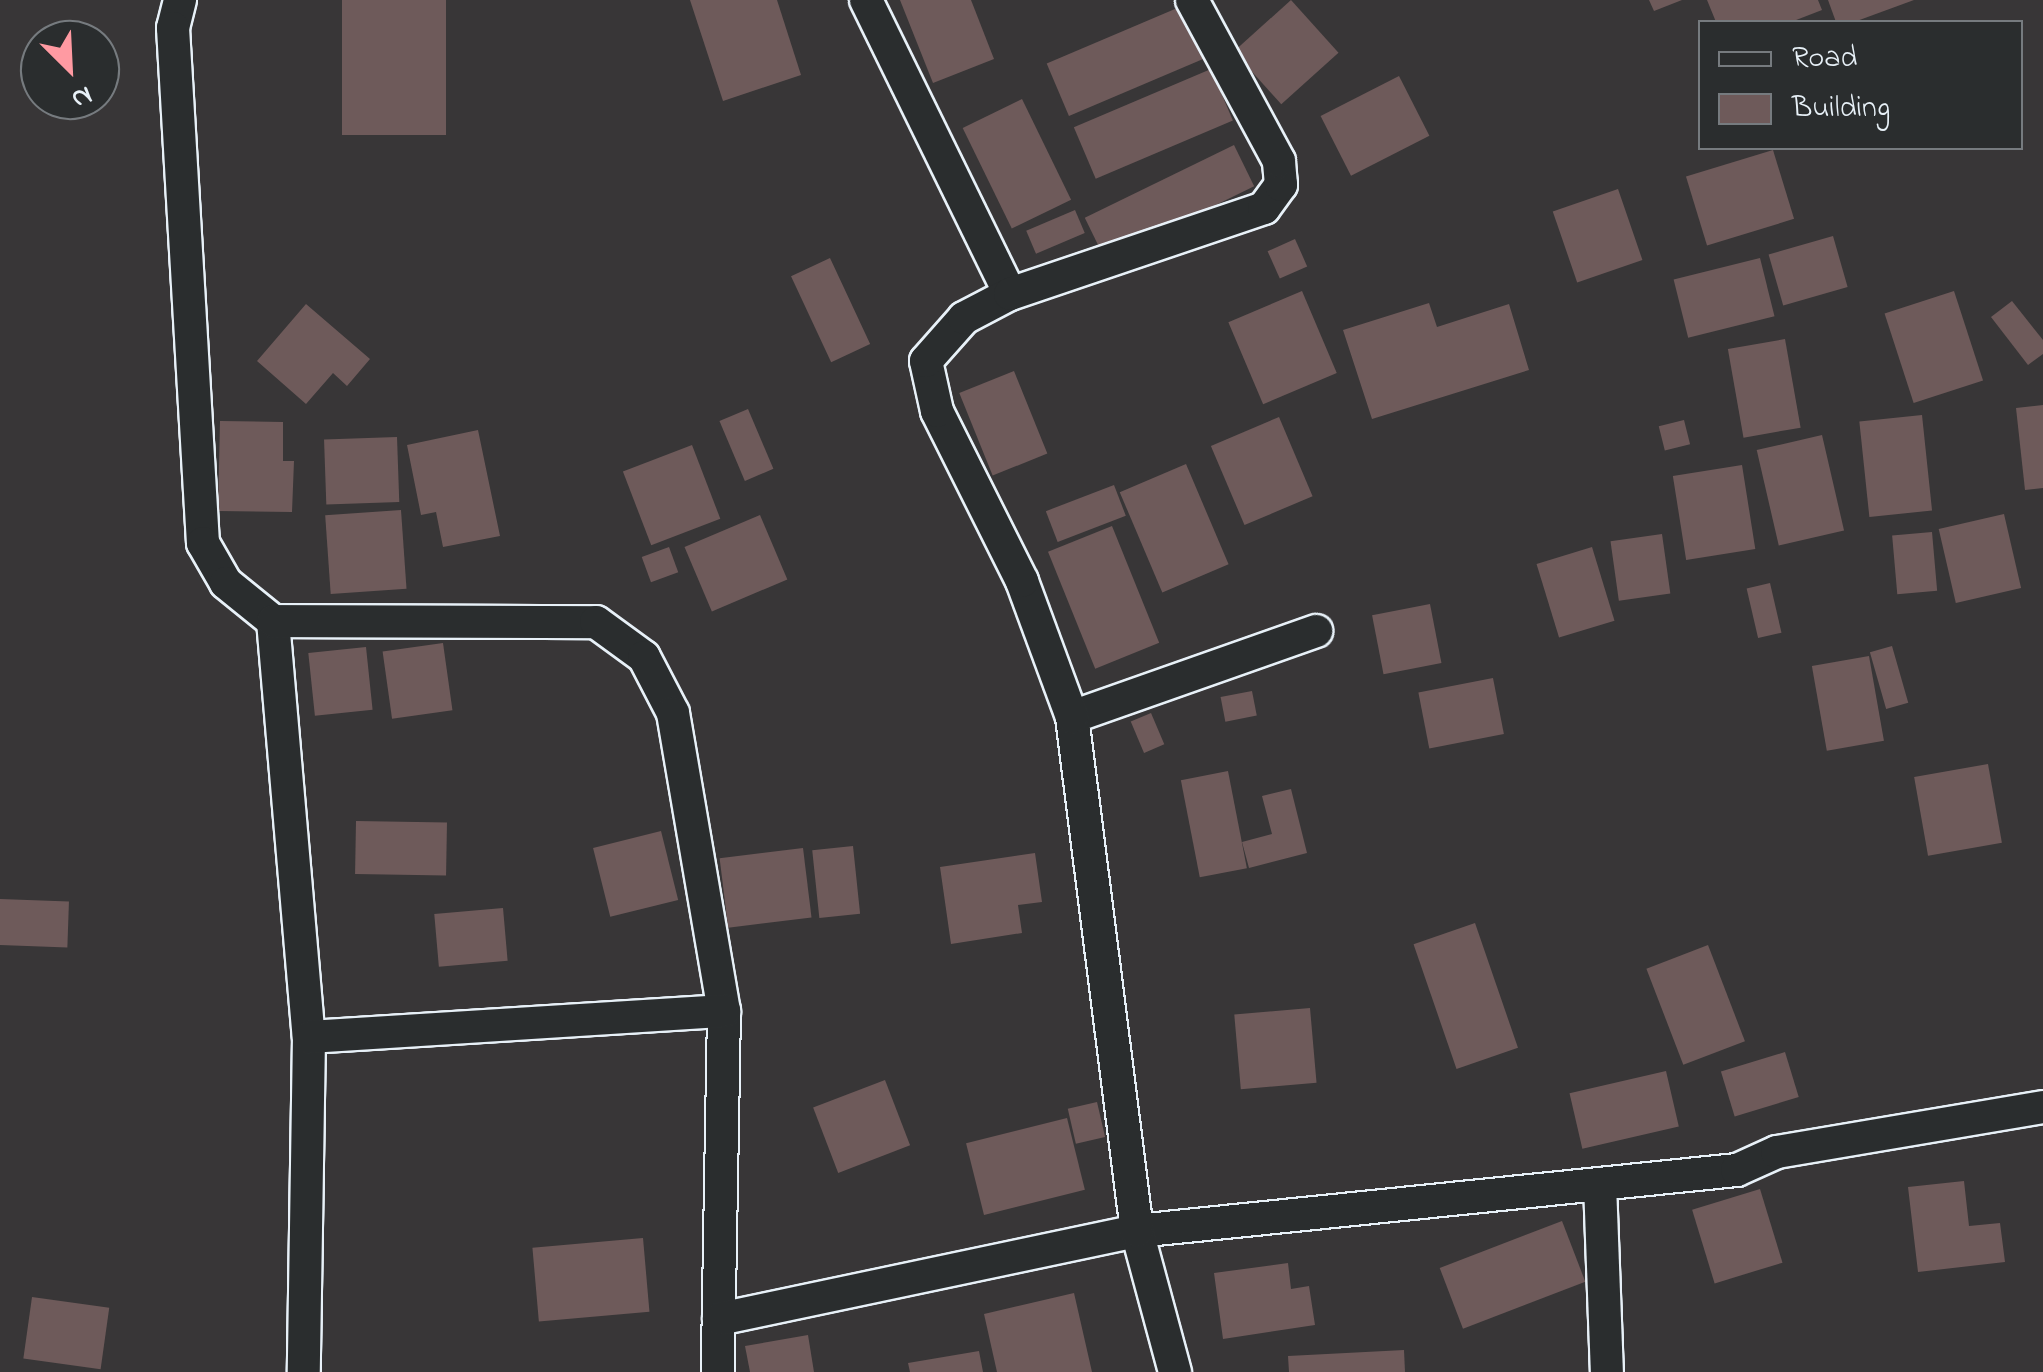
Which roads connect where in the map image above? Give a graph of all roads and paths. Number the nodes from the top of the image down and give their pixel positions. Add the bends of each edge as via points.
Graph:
1 (180, 0) edge
2 (866, 0) edge
3 (1192, 0) edge
4 (1010, 294) junction
5 (274, 621) junction
6 (1316, 631) dead end
7 (1072, 718) junction
8 (724, 1012) junction
9 (309, 1037) junction
10 (2043, 1107) edge
11 (1600, 1184) junction
12 (1137, 1230) junction
13 (719, 1319) junction
14 (304, 1372) edge
15 (718, 1372) edge
16 (1175, 1372) edge
17 (1606, 1372) edge

1 - 5 street via 174,28 203,543 226,583
2 - 4 street
3 - 4 street via 1280,161 1281,185 1264,208
4 - 7 street via 964,318 926,361 936,411 1022,581
5 - 8 street via 596,622 644,657 672,713
5 - 9 street
6 - 7 street
7 - 12 street
8 - 9 street
8 - 13 street
9 - 14 street
10 - 11 street via 1777,1152 1738,1170
11 - 12 street
11 - 17 street
12 - 13 street
12 - 16 street
13 - 15 street

